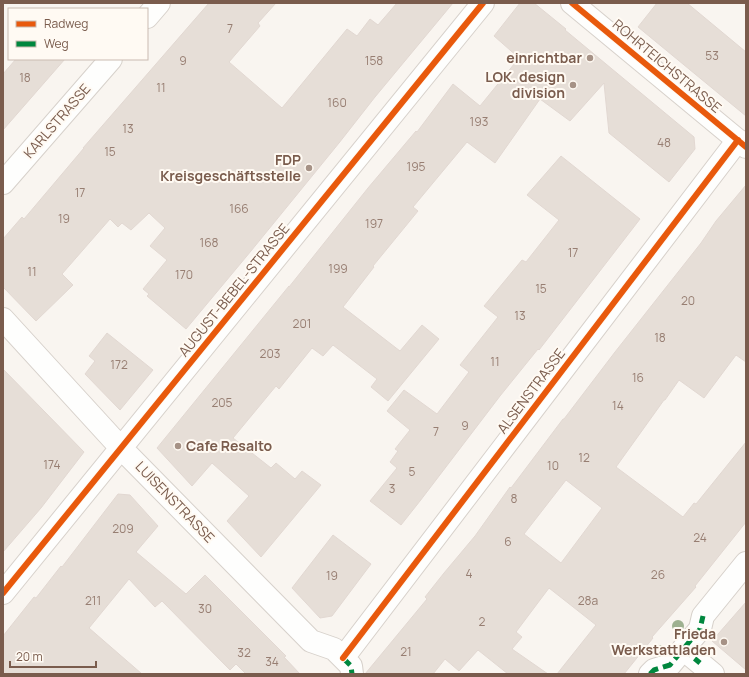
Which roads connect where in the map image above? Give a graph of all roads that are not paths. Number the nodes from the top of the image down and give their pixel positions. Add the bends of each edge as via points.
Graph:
1 (159, 3) edge
2 (483, 3) edge
3 (572, 3) edge
4 (148, 16) edge
5 (110, 60) edge
6 (742, 144) edge
7 (3, 183) edge
8 (3, 319) edge
9 (121, 448) junction
10 (746, 563) edge
11 (3, 593) edge
12 (683, 650) junction
13 (347, 666) edge
14 (650, 674) edge
15 (713, 674) edge

1 - 4 street
2 - 9 street, AUGUST-BEBEL-STRASSE
3 - 6 street, ROHRTEICHSTRASSE
5 - 7 street, KARLSTRASSE
6 - 13 street, ALSENSTRASSE
8 - 9 street, LUISENSTRASSE
9 - 11 street, AUGUST-BEBEL-STRASSE
9 - 13 street, LUISENSTRASSE via 311,641 334,649
10 - 12 street via 703,616 700,630
12 - 14 street via 670,665 654,670
12 - 15 street

